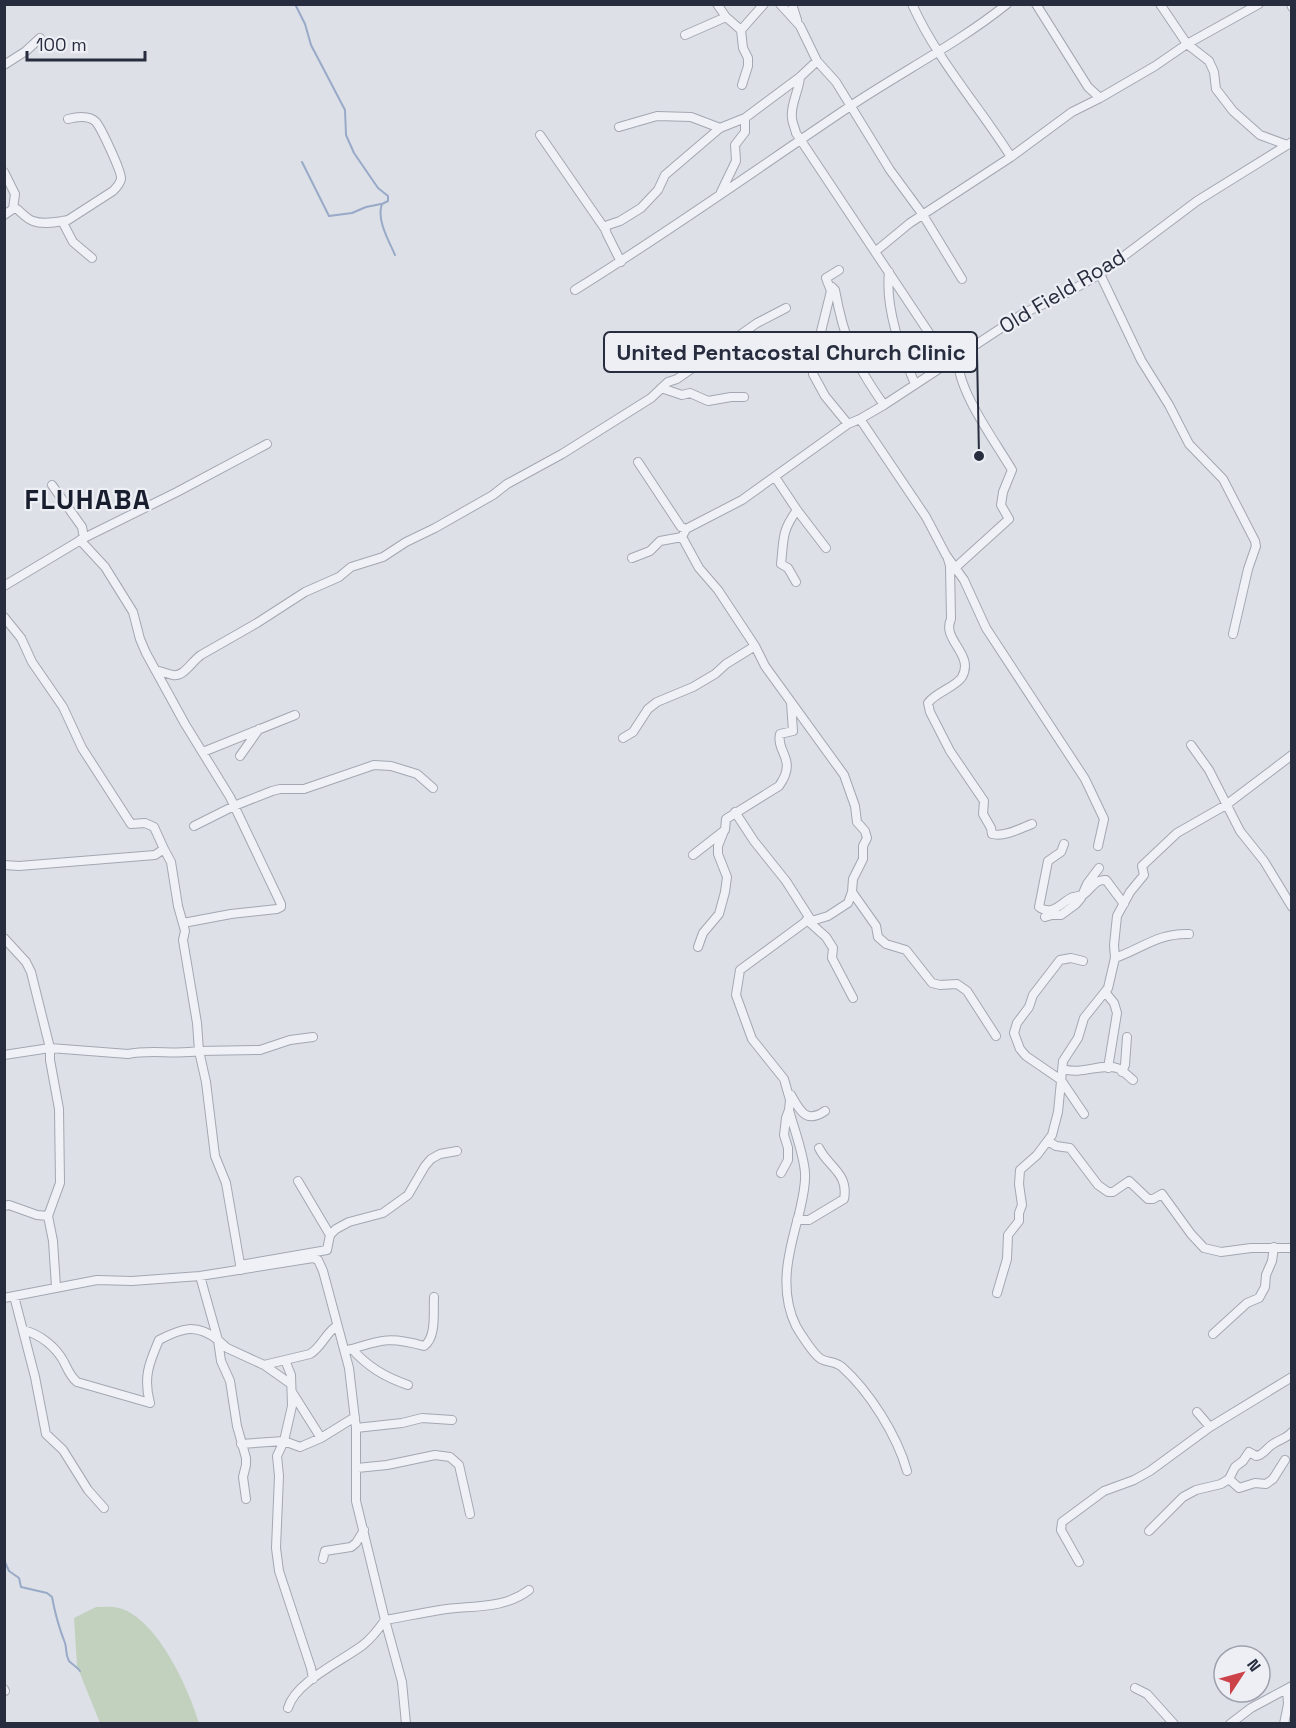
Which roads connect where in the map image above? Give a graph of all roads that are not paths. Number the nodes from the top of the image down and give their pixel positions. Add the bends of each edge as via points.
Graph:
1 (717, 4) edge
2 (764, 4) edge
3 (780, 4) edge
4 (792, 4) edge
5 (912, 4) edge
6 (1007, 4) edge
7 (1036, 4) edge
8 (1160, 4) edge
9 (1259, 4) edge
10 (726, 17) junction
11 (800, 26) junction
12 (741, 30) junction
13 (685, 35) dead end
14 (40, 38) dead end
15 (1187, 44) junction
16 (938, 53) junction
17 (817, 61) junction
18 (4, 65) edge
19 (800, 77) junction
20 (742, 86) dead end
21 (1100, 98) junction
22 (851, 106) junction
23 (745, 118) junction
24 (68, 119) dead end
25 (619, 127) dead end
26 (720, 128) junction
27 (540, 135) dead end
28 (801, 140) junction
29 (1289, 144) edge
30 (1011, 157) junction
31 (4, 172) edge
32 (720, 194) junction
33 (13, 209) junction
34 (4, 215) edge
35 (923, 215) junction
36 (62, 221) junction
37 (605, 229) junction
38 (876, 251) junction
39 (92, 258) dead end
40 (621, 262) junction
41 (839, 270) dead end
42 (890, 272) junction
43 (1100, 274) junction
44 (826, 278) junction
45 (962, 279) dead end
46 (575, 290) dead end
47 (786, 308) dead end
48 (958, 357) junction
49 (949, 363) junction
50 (915, 384) junction
51 (661, 388) junction
52 (744, 397) dead end
53 (884, 405) junction
54 (860, 419) junction
55 (848, 424) junction
56 (267, 444) dead end
57 (638, 462) dead end
58 (775, 477) junction
59 (52, 485) dead end
60 (796, 510) junction
61 (684, 533) junction
62 (82, 539) junction
63 (826, 548) dead end
64 (946, 555) junction
65 (632, 558) dead end
66 (956, 567) junction
67 (796, 582) dead end
68 (4, 586) edge
69 (4, 617) edge
70 (1233, 634) dead end
71 (755, 646) junction
72 (158, 671) junction
73 (791, 703) junction
74 (295, 715) dead end
75 (259, 729) junction
76 (623, 738) dead end
77 (1191, 745) dead end
78 (203, 752) junction
79 (1292, 755) edge
80 (240, 756) dead end
81 (433, 788) dead end
82 (234, 806) junction
83 (1226, 806) junction
84 (735, 812) junction
85 (1032, 824) dead end
86 (194, 826) dead end
87 (725, 830) junction
88 (1064, 844) dead end
89 (1098, 846) dead end
90 (164, 849) junction
91 (693, 855) dead end
92 (4, 865) edge
93 (1099, 868) dead end
94 (852, 892) junction
95 (1082, 895) junction
96 (1124, 904) junction
97 (1292, 907) edge
98 (1045, 917) dead end
99 (807, 920) junction
100 (183, 923) junction
101 (1189, 934) dead end
102 (4, 938) edge
103 (698, 947) dead end
104 (1115, 958) junction
105 (1083, 961) dead end
106 (1105, 992) junction
107 (853, 998) dead end
108 (996, 1036) dead end
109 (313, 1037) dead end
110 (1127, 1037) dead end
111 (50, 1048) junction
112 (199, 1051) junction
113 (4, 1055) edge
114 (1108, 1068) junction
115 (1063, 1069) junction
116 (1122, 1071) junction
117 (1061, 1080) junction
118 (1133, 1080) dead end
119 (788, 1091) junction
120 (789, 1110) junction
121 (825, 1111) dead end
122 (1084, 1114) dead end
123 (1048, 1141) junction
124 (819, 1148) dead end
125 (457, 1150) dead end
126 (781, 1173) dead end
127 (298, 1181) dead end
128 (4, 1206) edge
129 (48, 1216) junction
130 (797, 1220) junction
131 (330, 1234) junction
132 (1274, 1247) junction
133 (1292, 1248) edge
134 (241, 1267) junction
135 (200, 1276) junction
136 (56, 1287) junction
137 (998, 1293) dead end
138 (14, 1296) junction
139 (434, 1297) dead end
140 (4, 1298) edge
141 (337, 1326) junction
142 (23, 1330) junction
143 (1213, 1334) dead end
144 (218, 1340) junction
145 (349, 1349) junction
146 (285, 1360) junction
147 (264, 1365) junction
148 (1289, 1378) edge
149 (408, 1385) dead end
150 (1292, 1387) edge
151 (292, 1388) junction
152 (1197, 1412) dead end
153 (355, 1417) junction
154 (452, 1420) dead end
155 (1210, 1427) junction
156 (356, 1428) junction
157 (321, 1438) junction
158 (1290, 1438) edge
159 (284, 1441) junction
160 (241, 1444) junction
161 (1285, 1460) dead end
162 (357, 1468) junction
163 (907, 1471) dead end
164 (1229, 1479) junction
165 (246, 1499) dead end
166 (104, 1508) dead end
167 (470, 1514) dead end
168 (364, 1530) junction
169 (1149, 1531) dead end
170 (323, 1559) dead end
171 (1079, 1562) dead end
172 (530, 1590) dead end
173 (385, 1620) junction
174 (313, 1679) junction
175 (1135, 1688) dead end
176 (1289, 1688) edge
177 (288, 1708) dead end
178 (406, 1724) edge
179 (1174, 1724) edge
180 (1230, 1724) edge
181 (1284, 1724) edge

1 - 10 street
2 - 12 street
3 - 11 street
4 - 11 street
5 - 16 street
6 - 16 street
7 - 21 street via 1088,87
8 - 15 street
9 - 15 street
10 - 12 street
10 - 13 street
11 - 17 street
12 - 20 street via 748,58
14 - 18 street
15 - 21 street
15 - 29 street via 1209,61 1216,89 1243,122 1260,135
16 - 22 street
16 - 30 street
17 - 19 street
17 - 22 street
19 - 23 street
19 - 28 street via 791,117
21 - 30 street via 1072,112
22 - 28 street
22 - 35 street
23 - 26 street
23 - 32 street via 745,132 735,145 736,161
24 - 36 street via 87,118 95,122 121,180 113,191
25 - 26 street via 657,116 691,117
26 - 37 street via 666,175 641,208
27 - 37 street
28 - 32 street
28 - 38 street
29 - 43 street, Old Field Road via 1197,201
30 - 35 street
31 - 33 street via 15,194
32 - 40 street
33 - 34 street
33 - 36 street via 36,222
35 - 38 street
35 - 45 street
36 - 39 street via 73,242
37 - 40 street
38 - 42 street
40 - 46 street
41 - 44 street
42 - 49 street
42 - 50 street via 892,311
43 - 48 street, Old Field Road via 1024,313
43 - 70 street via 1141,360 1189,444 1223,479 1255,540
44 - 53 street via 835,290 843,330 854,356
44 - 55 street via 831,291 813,374
47 - 51 street
48 - 49 street, Old Field Road
48 - 66 street via 957,368 966,389 1012,470 1001,505 1009,519
49 - 50 street, Old Field Road
50 - 53 street, Old Field Road
51 - 52 street via 708,401
51 - 72 street via 651,398 493,495 383,557 351,567 339,577 305,592 193,660 182,674
53 - 54 street, Old Field Road
54 - 55 street, Old Field Road
54 - 64 street via 926,517
55 - 58 street, Old Field Road
56 - 62 street
57 - 61 street
58 - 60 street
58 - 61 street, Old Field Road
59 - 62 street via 82,527
60 - 63 street
60 - 67 street via 782,538 781,564
61 - 65 street, Old Field Road via 660,541 650,551
61 - 71 street via 699,568
62 - 68 street
62 - 72 street via 123,594 146,653
64 - 66 street
64 - 85 street via 950,566 948,632 966,662 961,679 928,703 930,712 950,751 984,801 983,814 992,834 998,836
66 - 89 street via 986,628 1085,779 1104,819
69 - 90 street via 63,707 82,748 130,824 145,822 154,827
71 - 73 street
71 - 76 street via 693,687 657,702 633,732
72 - 78 street
73 - 84 street via 793,731 780,734 779,739 787,763 784,779 779,786
73 - 94 street via 844,775 857,822 865,831 863,859 853,879
74 - 75 street
75 - 78 street
75 - 80 street
77 - 83 street via 1209,770
78 - 82 street
79 - 83 street
81 - 82 street via 417,774 374,765 304,789 280,789
82 - 86 street
82 - 100 street via 281,907
83 - 96 street via 1177,833 1150,856 1142,866 1144,875
83 - 97 street
84 - 87 street via 726,819
84 - 99 street via 786,880
87 - 91 street
87 - 103 street via 718,846 727,877 725,892 718,914
88 - 95 street via 1061,852 1048,861 1038,907 1057,909
90 - 92 street via 155,855
90 - 100 street via 171,862
93 - 95 street
94 - 99 street via 848,903 838,911
94 - 108 street via 876,926 878,937 906,950 932,982 957,984 967,991
95 - 96 street via 1099,880 1107,880
95 - 98 street via 1066,912
96 - 104 street via 1117,916
99 - 107 street via 833,948 832,958
99 - 119 street via 740,970 736,995 752,1039 784,1079
100 - 112 street
101 - 104 street via 1160,937
102 - 111 street via 31,972
104 - 106 street
105 - 117 street via 1060,960 1033,995 1014,1033 1026,1056
106 - 114 street via 1117,1013
106 - 115 street via 1084,1018 1078,1038 1063,1061
109 - 112 street via 260,1050
110 - 116 street
111 - 112 street via 128,1054
111 - 113 street
111 - 129 street via 58,1099 60,1182
112 - 134 street via 215,1156 226,1183
114 - 115 street via 1080,1072
114 - 116 street
115 - 117 street
116 - 118 street
117 - 122 street
117 - 123 street via 1056,1124
119 - 120 street
119 - 121 street via 807,1116
120 - 126 street via 784,1135 788,1160
120 - 130 street via 805,1173
123 - 132 street via 1070,1148 1108,1192 1129,1181 1148,1199 1162,1194 1204,1248 1221,1251
123 - 137 street via 1020,1170 1022,1205 1019,1221 1008,1235 1007,1259
124 - 130 street via 842,1178 844,1198 808,1220
125 - 131 street via 431,1159 408,1195 382,1213 343,1224
127 - 131 street
128 - 129 street
129 - 136 street
130 - 163 street via 787,1260 786,1288 796,1325 817,1355 836,1362 862,1386 903,1456
131 - 134 street via 327,1250
132 - 133 street
132 - 143 street via 1259,1298 1247,1303
134 - 135 street
134 - 141 street via 318,1260
135 - 136 street via 97,1280
135 - 144 street
136 - 138 street
138 - 140 street
138 - 142 street
139 - 145 street via 430,1340 424,1346 392,1339
141 - 145 street
141 - 146 street via 310,1354
142 - 144 street via 51,1345 77,1382 150,1403 147,1372 159,1340 185,1328 202,1330
142 - 166 street via 46,1434 63,1450 88,1491
144 - 147 street
144 - 160 street
145 - 149 street via 384,1376
145 - 153 street
146 - 147 street
146 - 151 street
147 - 151 street
148 - 150 street
148 - 155 street
151 - 157 street
151 - 159 street
152 - 155 street
153 - 156 street
153 - 157 street
154 - 156 street via 422,1418
155 - 171 street via 1150,1471 1104,1491 1062,1522 1061,1530
156 - 162 street
157 - 159 street via 300,1448
158 - 164 street via 1271,1445 1262,1455 1250,1452
159 - 160 street
159 - 174 street via 277,1456 277,1562
160 - 165 street via 246,1465
161 - 164 street via 1266,1484 1239,1488
162 - 167 street via 435,1455 450,1457 459,1465
162 - 168 street via 356,1501
164 - 169 street via 1183,1497
168 - 170 street via 351,1547 325,1551
168 - 173 street
172 - 173 street via 502,1604 443,1609
173 - 174 street via 363,1645
173 - 178 street via 402,1682
174 - 177 street via 290,1699
175 - 179 street via 1147,1694
176 - 180 street
176 - 181 street

